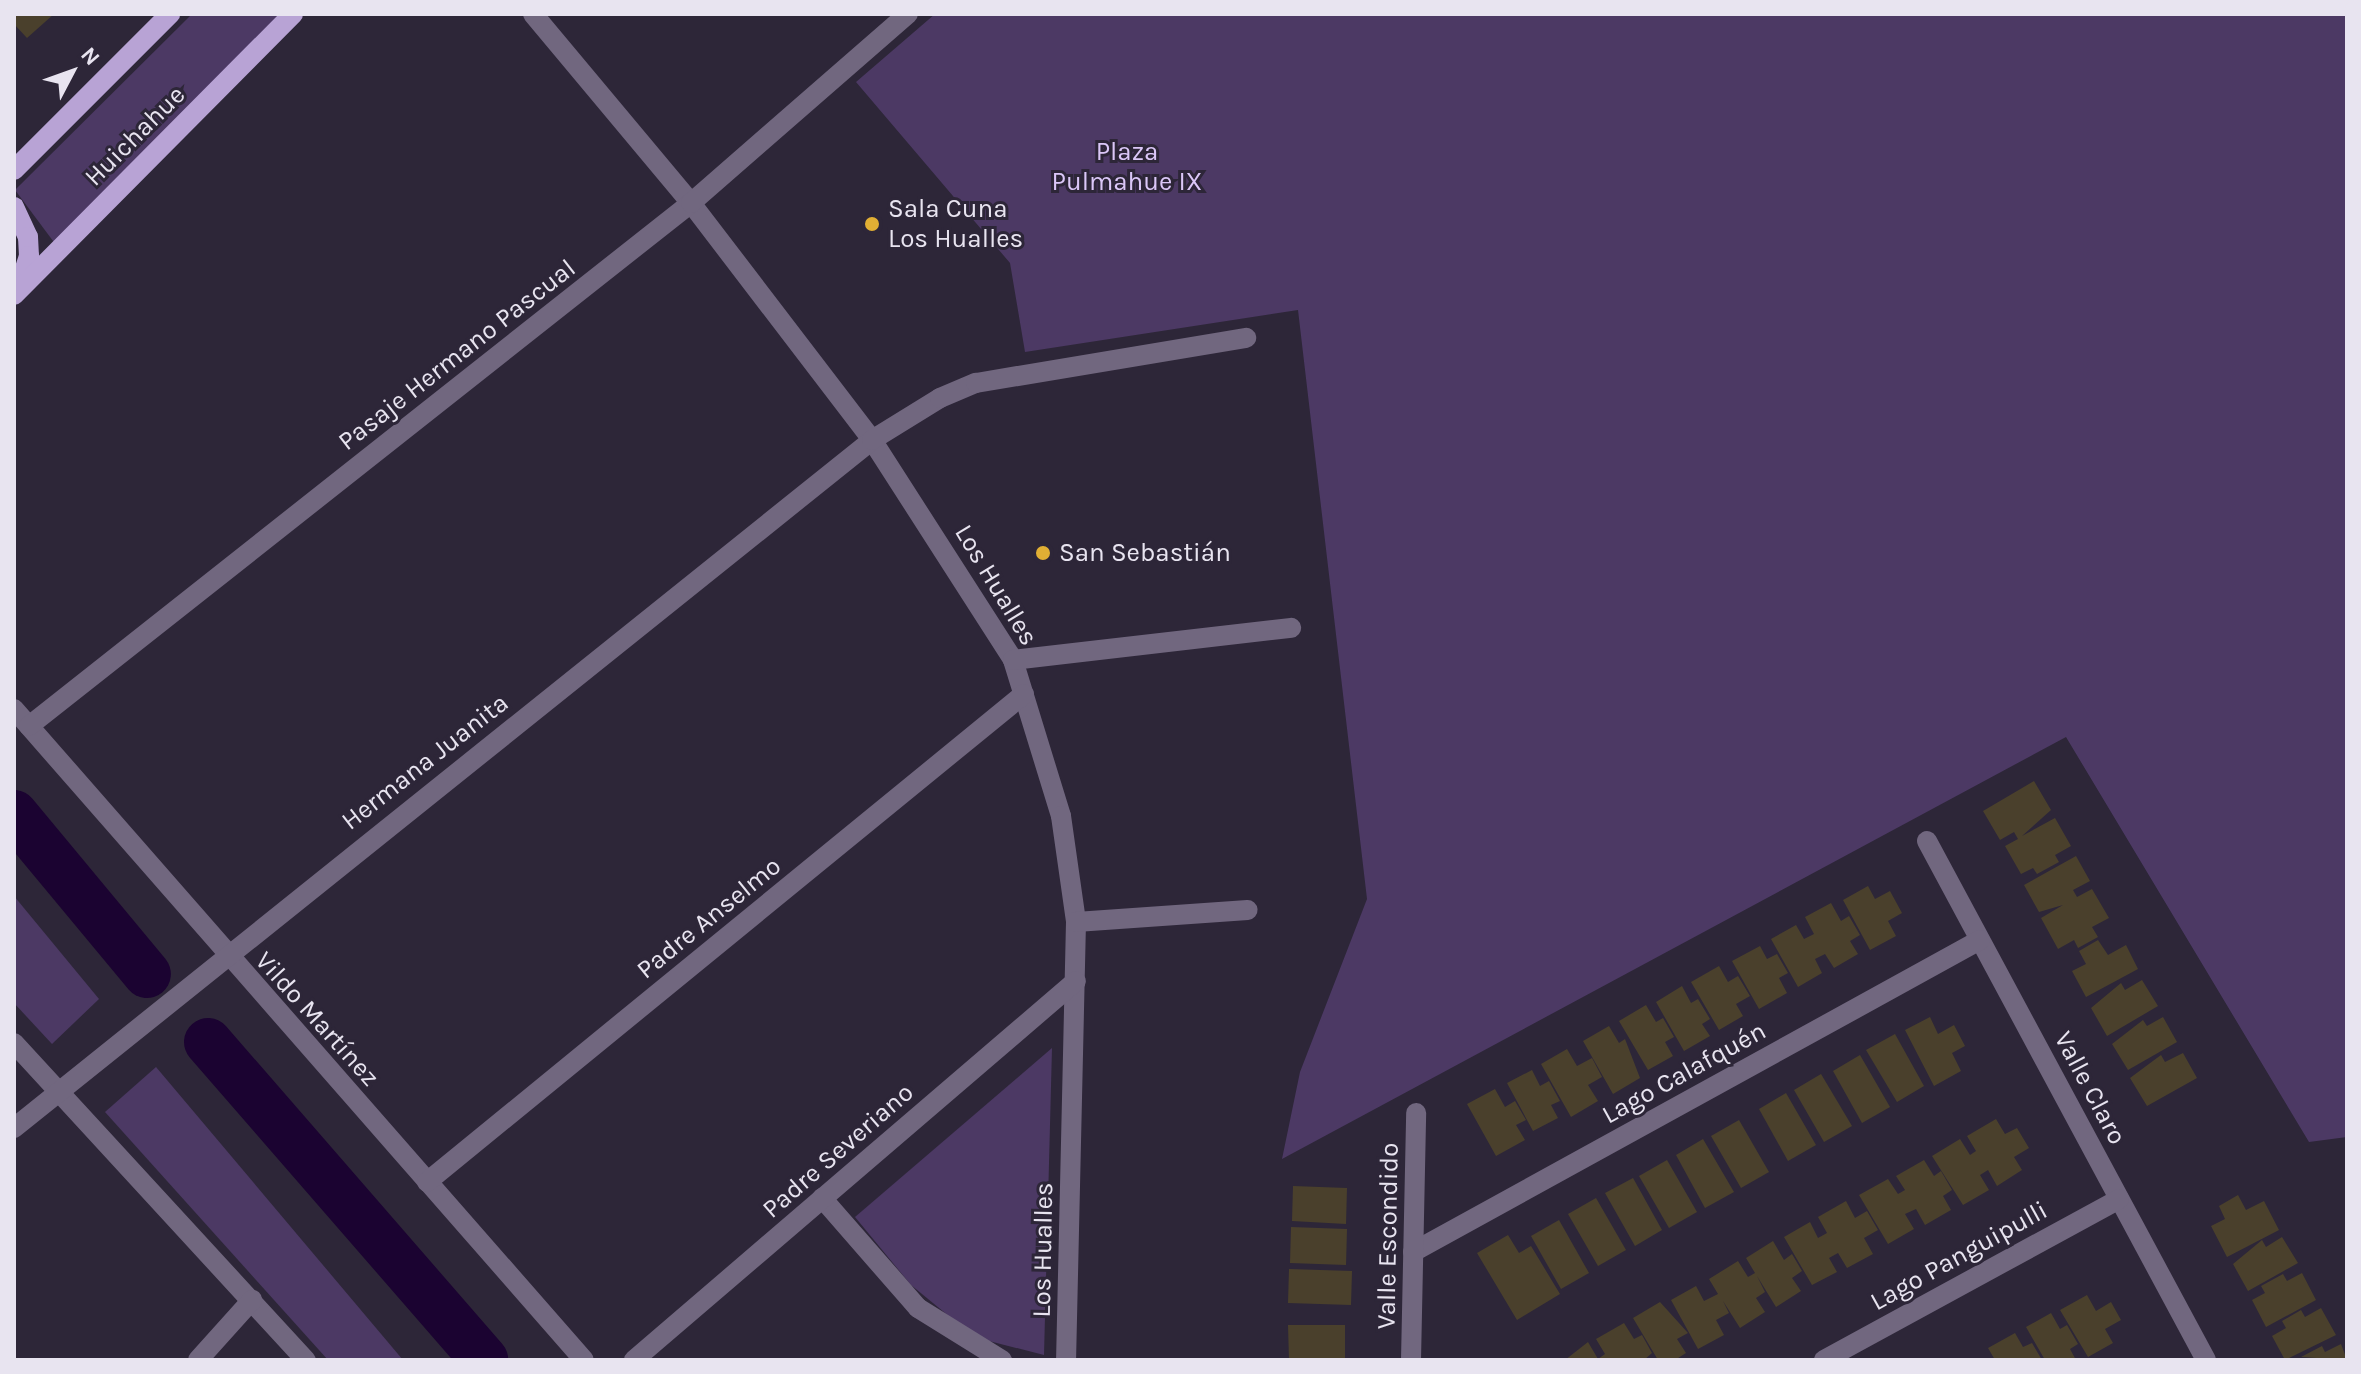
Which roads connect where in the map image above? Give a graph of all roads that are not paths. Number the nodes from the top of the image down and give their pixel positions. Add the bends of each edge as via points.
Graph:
1 (170, 14) edge
2 (293, 14) edge
3 (533, 14) edge
4 (908, 14) edge
5 (14, 170) edge
6 (691, 203) junction
7 (14, 207) edge
8 (14, 294) edge
9 (1246, 338) dead end
10 (872, 440) junction
11 (1291, 628) dead end
12 (1013, 660) junction
13 (1024, 694) junction
14 (14, 709) edge
15 (29, 726) junction
16 (1927, 841) dead end
17 (1248, 910) dead end
18 (1076, 922) junction
19 (1980, 940) junction
20 (225, 954) junction
21 (1076, 981) junction
22 (14, 1043) edge
23 (56, 1090) junction
24 (1416, 1113) dead end
25 (14, 1128) edge
26 (427, 1182) junction
27 (822, 1198) junction
28 (2119, 1199) junction
29 (1413, 1252) junction
30 (252, 1300) junction
31 (198, 1360) edge
32 (306, 1360) edge
33 (584, 1360) edge
34 (634, 1360) edge
35 (1002, 1360) edge
36 (1066, 1360) edge
37 (1411, 1360) edge
38 (1824, 1360) edge
39 (2206, 1360) edge

1 - 5 main road
2 - 8 main road, Huichahue
3 - 6 street, Los Hualles
4 - 6 street, Pasaje Hermano Pascual
6 - 10 street, Los Hualles
6 - 15 street, Pasaje Hermano Pascual
7 - 8 main road via 28,237 29,256
9 - 10 street, Hermana Juanita via 976,383 940,398
10 - 12 street, Los Hualles
10 - 20 street, Hermana Juanita
11 - 12 street
12 - 13 street, Los Hualles
13 - 18 street, Los Hualles via 1061,816
13 - 26 street, Padre Anselmo
14 - 15 street, Vildo Martínez
15 - 20 street, Vildo Martínez
16 - 19 street, Valle Claro
17 - 18 street
18 - 21 street, Los Hualles
19 - 28 street, Valle Claro
19 - 29 street, Lago Calafquén
20 - 23 street, Hermana Juanita
20 - 26 street, Vildo Martínez
21 - 27 street, Padre Severiano
21 - 36 street, Los Hualles
22 - 23 street
23 - 25 street, Hermana Juanita
23 - 30 street
24 - 29 street, Valle Escondido
26 - 33 street, Vildo Martínez
27 - 34 street, Padre Severiano
27 - 35 street via 918,1308
28 - 38 street, Lago Panguipulli
28 - 39 street, Valle Claro
29 - 37 street, Valle Escondido
30 - 31 street
30 - 32 street

